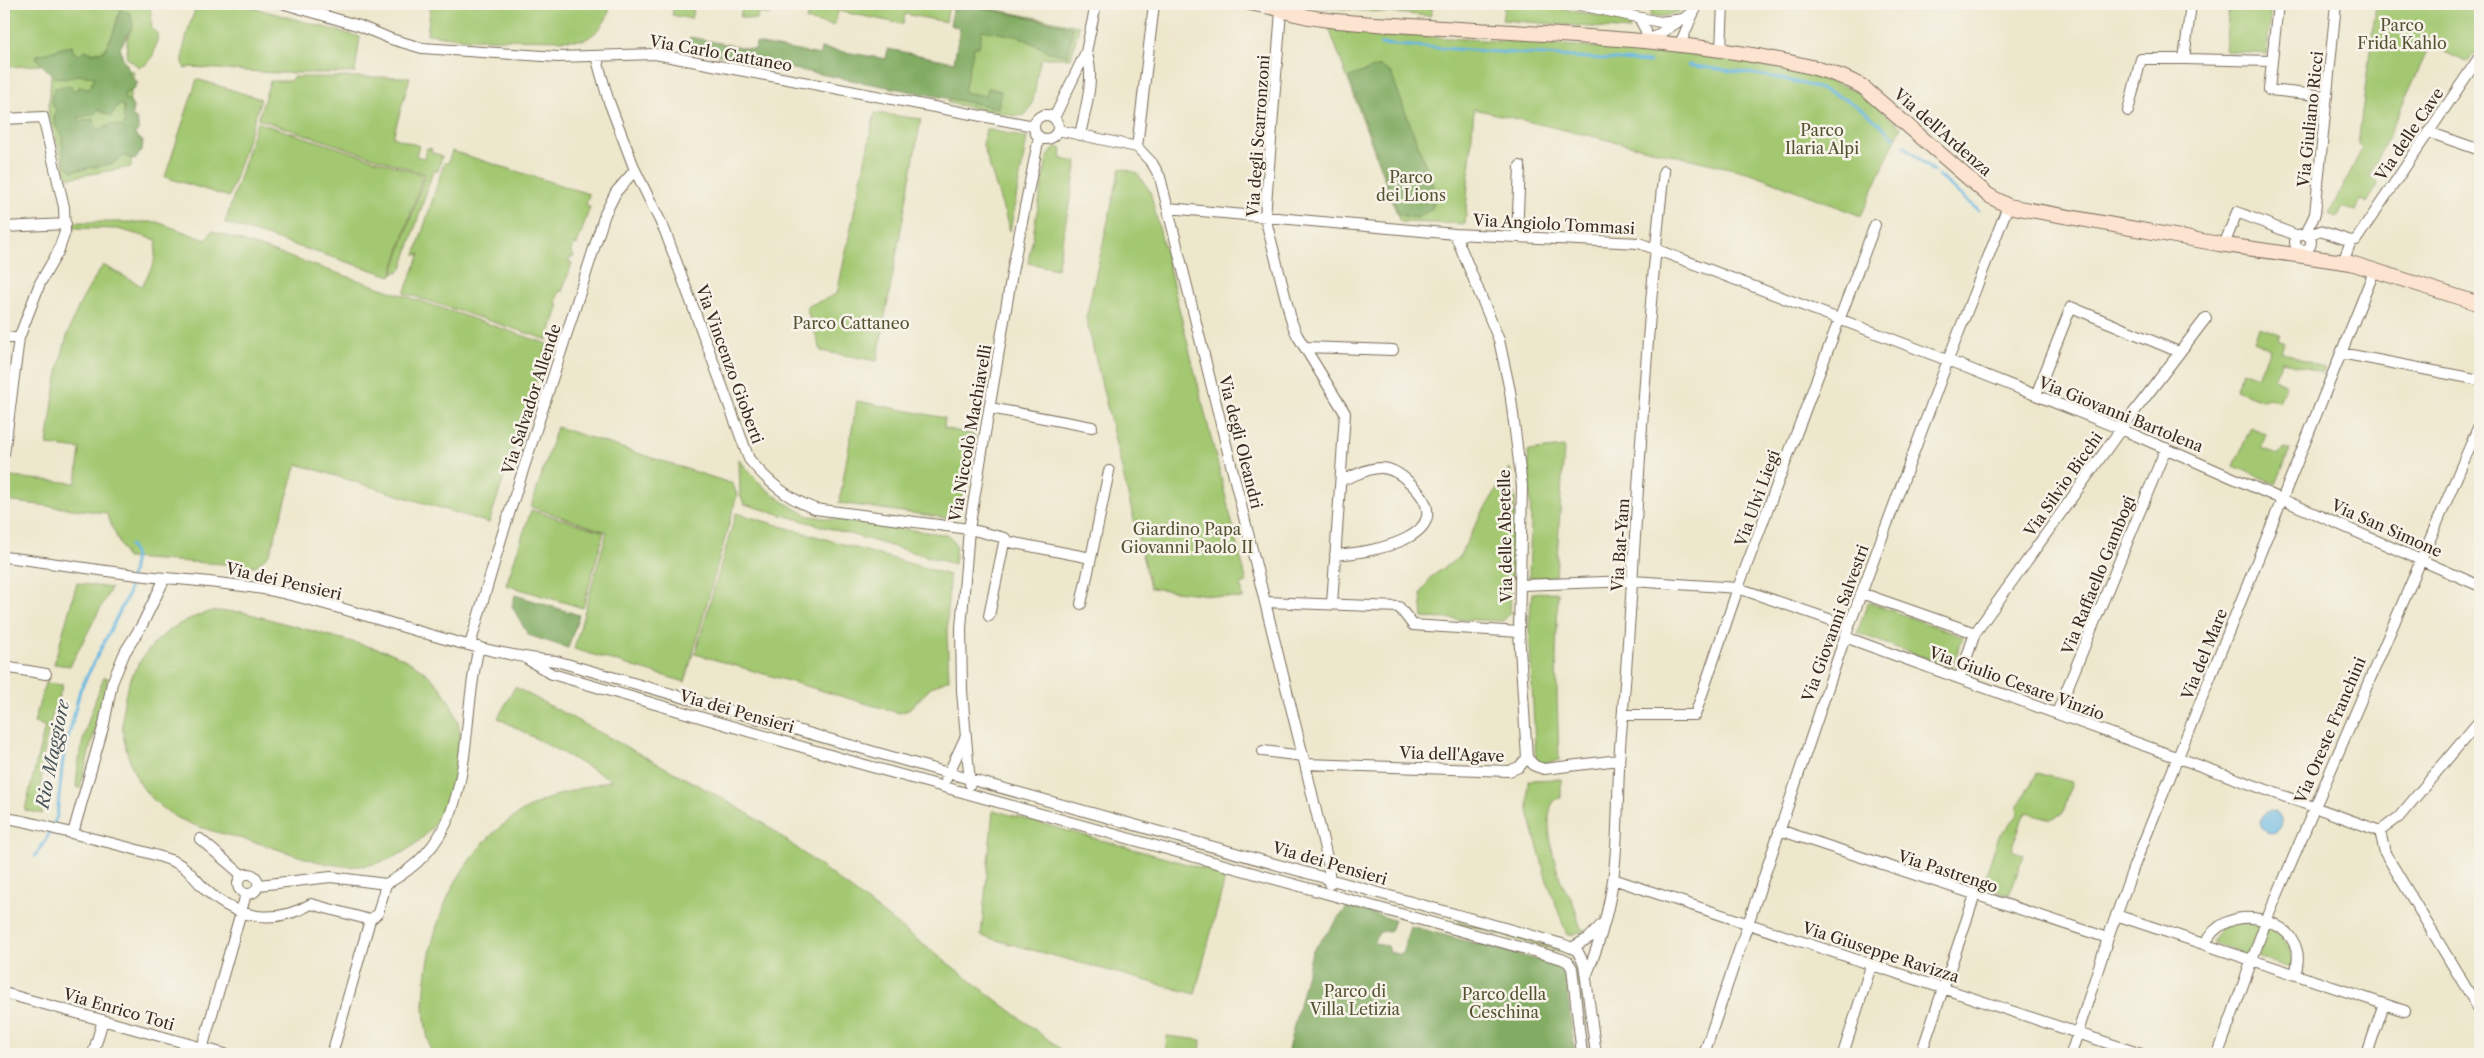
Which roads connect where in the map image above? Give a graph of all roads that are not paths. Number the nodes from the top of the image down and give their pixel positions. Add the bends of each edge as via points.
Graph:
1 (285, 4) edge
2 (1096, 4) edge
3 (1154, 4) edge
4 (1245, 4) edge
5 (1265, 4) edge
6 (1575, 4) edge
7 (1700, 4) edge
8 (1723, 4) edge
9 (2191, 4) edge
10 (2278, 4) edge
11 (2336, 4) edge
12 (1281, 11) junction
13 (1692, 12) junction
14 (1639, 18) junction
15 (1683, 19) junction
16 (1646, 42) junction
17 (1679, 45) junction
18 (1722, 50) junction
19 (1086, 52) junction
20 (596, 56) junction
21 (2480, 56) edge
22 (2184, 59) junction
23 (2272, 62) junction
24 (2328, 96) junction
25 (2128, 111) dead end
26 (1054, 118) junction
27 (4, 119) edge
28 (1034, 126) junction
29 (1058, 130) junction
30 (2428, 132) junction
31 (1080, 136) junction
32 (1041, 138) junction
33 (1137, 147) junction
34 (2480, 150) edge
35 (1520, 166) dead end
36 (635, 170) junction
37 (1664, 171) dead end
38 (2008, 206) junction
39 (1168, 208) junction
40 (1265, 217) junction
41 (66, 224) junction
42 (1875, 225) dead end
43 (4, 227) edge
44 (1455, 234) junction
45 (1517, 236) junction
46 (2300, 241) junction
47 (2222, 244) junction
48 (2350, 244) junction
49 (1656, 248) junction
50 (2307, 253) junction
51 (2347, 262) junction
52 (2375, 269) junction
53 (2480, 304) edge
54 (2206, 318) dead end
55 (1840, 319) junction
56 (4, 338) edge
57 (19, 338) junction
58 (1304, 347) junction
59 (1393, 350) dead end
60 (2179, 352) junction
61 (2341, 353) junction
62 (1948, 360) junction
63 (2480, 380) edge
64 (2036, 395) junction
65 (990, 408) junction
66 (2480, 423) edge
67 (1092, 426) dead end
68 (2121, 429) junction
69 (2166, 448) junction
70 (4, 454) edge
71 (1109, 471) dead end
72 (1341, 480) junction
73 (2282, 498) junction
74 (969, 529) junction
75 (1004, 542) junction
76 (1336, 555) junction
77 (4, 557) edge
78 (1091, 558) junction
79 (2420, 559) junction
80 (165, 578) junction
81 (1632, 581) junction
82 (1521, 585) junction
83 (2480, 586) edge
84 (1738, 588) junction
85 (1861, 593) junction
86 (1266, 602) junction
87 (1081, 604) dead end
88 (1332, 604) junction
89 (989, 616) dead end
90 (1849, 626) junction
91 (1519, 632) junction
92 (1976, 634) junction
93 (1845, 637) junction
94 (474, 646) junction
95 (524, 658) junction
96 (4, 667) edge
97 (46, 674) dead end
98 (1960, 677) junction
99 (2057, 713) junction
100 (1623, 715) junction
101 (2480, 720) edge
102 (965, 737) junction
103 (1263, 751) dead end
104 (1527, 758) junction
105 (2177, 759) junction
106 (1304, 760) junction
107 (1619, 760) junction
108 (948, 773) junction
109 (971, 780) junction
110 (944, 786) junction
111 (967, 792) junction
112 (2314, 806) junction
113 (4, 818) edge
114 (1779, 830) junction
115 (2380, 831) junction
116 (67, 832) junction
117 (200, 839) dead end
118 (242, 875) junction
119 (1330, 879) junction
120 (1613, 880) junction
121 (386, 884) junction
122 (259, 885) junction
123 (1330, 892) junction
124 (246, 894) junction
125 (1974, 895) junction
126 (241, 913) junction
127 (2116, 915) junction
128 (370, 920) junction
129 (1604, 921) junction
130 (2266, 921) junction
131 (1747, 924) junction
132 (2108, 938) junction
133 (2205, 944) junction
134 (1573, 948) junction
135 (2251, 962) junction
136 (1872, 966) junction
137 (1586, 975) junction
138 (2295, 975) junction
139 (1943, 988) junction
140 (4, 993) edge
141 (2384, 1004) junction
142 (2405, 1011) dead end
143 (2480, 1011) edge
144 (103, 1020) junction
145 (2078, 1033) junction
146 (202, 1051) edge
147 (93, 1054) edge
148 (225, 1054) edge
149 (332, 1054) edge
150 (1582, 1054) edge
151 (1596, 1054) edge
152 (1704, 1054) edge
153 (1842, 1054) edge
154 (1921, 1054) edge
155 (2071, 1054) edge
156 (2140, 1054) edge
157 (2218, 1054) edge
158 (2367, 1054) edge

1 - 20 street, Via Carlo Cattaneo via 422,48 558,57
2 - 19 street
3 - 33 street
4 - 12 street
5 - 12 main road, Via dell'Ardenza
6 - 14 street
7 - 13 street
8 - 18 street
9 - 22 street
10 - 23 street
11 - 24 street, Via Giuliano Ricci
12 - 16 main road, Via dell'Ardenza via 1343,21
12 - 40 street, Via degli Scarronzoni
13 - 15 street
13 - 17 street via 1689,27
14 - 15 street via 1664,22
14 - 16 street via 1646,31
15 - 16 street
16 - 17 main road, Via dell'Ardenza
17 - 18 main road, Via dell'Ardenza
18 - 38 main road, Via dell'Ardenza via 1795,63 1857,83 1988,195
19 - 26 street
19 - 31 street via 1090,76
20 - 28 street, Via Carlo Cattaneo via 640,53 671,57
20 - 36 street, Via Vincenzo Gioberti via 608,99
21 - 30 street, Via delle Cave
22 - 23 street
22 - 25 street via 2141,59
23 - 24 street via 2269,90
24 - 46 street, Via Giuliano Ricci via 2315,214
26 - 28 street via 1043,116
26 - 29 street
27 - 41 street via 42,118
28 - 32 street
29 - 31 street
29 - 32 street via 1050,139
30 - 34 street
30 - 48 street, Via delle Cave via 2364,229
31 - 33 street
32 - 65 street, Via Niccolò Machiavelli via 1013,267
33 - 39 street, Via degli Oleandri via 1154,166
35 - 45 street
36 - 74 street, Via Vincenzo Gioberti via 665,231 749,459 764,478 794,501 815,509
36 - 94 street, Via Salvador Allende via 616,192 605,214 501,539
37 - 49 street, Via Bat-Yam
38 - 47 main road, Via dell'Ardenza
38 - 62 street, Via Giovanni Salvestri
39 - 40 street, Via Angiolo Tommasi
39 - 86 street, Via degli Oleandri
40 - 44 street, Via Angiolo Tommasi
40 - 58 street, Via degli Scarronzoni via 1290,315
41 - 43 street
41 - 57 street via 61,247 40,283
42 - 55 street, Via Ulvi Liegi
44 - 45 street, Via Angiolo Tommasi
44 - 82 street, Via delle Abetelle via 1506,364 1522,486
45 - 49 street, Via Angiolo Tommasi via 1639,243
46 - 47 main road, Via dell'Ardenza
46 - 47 street via 2237,212
46 - 48 street via 2320,231
46 - 50 main road, Via dell'Ardenza
46 - 50 street, Via Giuliano Ricci via 2311,243
48 - 51 street
49 - 55 street, Via Angiolo Tommasi
49 - 81 street, Via Bat-Yam
50 - 51 main road, Via dell'Ardenza
51 - 52 main road
52 - 53 main road
52 - 61 street, Via del Mare
54 - 60 street, Via Silvio Bicchi
55 - 62 street, Via Angiolo Tommasi
55 - 84 street, Via Ulvi Liegi
56 - 57 street
57 - 70 street
58 - 59 street
58 - 72 street, Via degli Scarronzoni via 1345,413
60 - 64 street via 2071,307
60 - 68 street, Via Silvio Bicchi
61 - 63 street
61 - 73 street, Via del Mare
62 - 64 street, Via Giovanni Bartolena
62 - 85 street, Via Giovanni Salvestri
64 - 68 street, Via Giovanni Bartolena
65 - 67 street
65 - 74 street, Via Niccolò Machiavelli
66 - 79 street, Via Oreste Franchini
68 - 69 street, Via Giovanni Bartolena
68 - 92 street, Via Silvio Bicchi
69 - 73 street, Via Giovanni Bartolena
69 - 99 street, Via Raffaello Gambogi
71 - 78 street
72 - 76 street, Via degli Scarronzoni
72 - 76 street via 1375,469 1389,469 1418,491 1424,500 1426,514 1417,532 1401,542 1364,552
73 - 79 street, Via San Simone
73 - 105 street, Via del Mare
74 - 75 street, Via Vincenzo Gioberti via 1005,538
74 - 102 street, Via Niccolò Machiavelli via 961,628
75 - 78 street
75 - 89 street
76 - 88 street, Via degli Scarronzoni
77 - 80 street, Via dei Pensieri
78 - 87 street
79 - 83 street, Via San Simone
79 - 112 street, Via Oreste Franchini
80 - 94 street, Via dei Pensieri via 274,591
80 - 116 street via 112,683 104,724
81 - 82 street
81 - 84 street
81 - 100 street, Via Bat-Yam
82 - 91 street, Via delle Abetelle
84 - 90 street
84 - 100 street, Via Ulvi Liegi via 1695,715
85 - 90 street, Via Giovanni Salvestri
85 - 92 street
86 - 88 street
86 - 106 street, Via degli Oleandri
88 - 91 street via 1398,607 1413,625
90 - 93 street, Via Giovanni Salvestri
91 - 104 street, Via delle Abetelle
92 - 98 street, Via Silvio Bicchi
93 - 98 street, Via Giulio Cesare Vinzio
93 - 114 street, Via Giovanni Salvestri
94 - 95 street, Via dei Pensieri
94 - 121 street, Via Salvador Allende via 462,778 450,817 416,865
95 - 108 street, Via dei Pensieri via 568,664
95 - 110 street, Via dei Pensieri via 552,674
96 - 97 street
98 - 99 street, Via Giulio Cesare Vinzio
99 - 105 street, Via Giulio Cesare Vinzio
100 - 107 street, Via Bat-Yam
101 - 115 street via 2399,817
102 - 108 street, Via Niccolò Machiavelli
102 - 109 street, Via Niccolò Machiavelli
103 - 106 street, Via dell'Agave
104 - 106 street, Via dell'Agave via 1520,767 1510,771
104 - 107 street, Via dell'Agave via 1544,769
105 - 112 street, Via Giulio Cesare Vinzio
105 - 127 street, Via del Mare
106 - 119 street, Via degli Oleandri
107 - 120 street, Via Bat-Yam
108 - 109 street, Via dei Pensieri
108 - 110 street
109 - 111 street
109 - 119 street, Via dei Pensieri
110 - 111 street, Via dei Pensieri
111 - 123 street, Via dei Pensieri
112 - 115 street, Via Giulio Cesare Vinzio
112 - 130 street, Via Oreste Franchini
113 - 116 street
114 - 125 street, Via Pastrengo
114 - 131 street, Via Giovanni Salvestri
115 - 143 street via 2385,853
116 - 126 street via 182,865 214,896
117 - 118 street
118 - 122 street via 252,874 258,878
118 - 124 street via 238,884 240,891
119 - 123 street, Via degli Oleandri
119 - 134 street, Via dei Pensieri
120 - 129 street, Via Bat-Yam
120 - 131 street, Via Giuseppe Ravizza
121 - 122 street via 331,877
121 - 128 street via 378,913
122 - 124 street via 253,893
123 - 150 street, Via dei Pensieri via 1565,960 1572,968
124 - 126 street
125 - 132 street, Via Pastrengo
125 - 139 street
126 - 128 street via 261,918 283,916 311,904
126 - 146 street
127 - 132 street, Via del Mare
127 - 133 street
128 - 149 street
129 - 134 street via 1589,938
129 - 137 street, Via Bat-Yam
130 - 133 street via 2249,916 2234,918 2215,928
130 - 135 street, Via Oreste Franchini
130 - 138 street via 2286,934 2295,945 2298,958
131 - 136 street, Via Giuseppe Ravizza
131 - 152 street, Via Giovanni Salvestri
132 - 145 street, Via del Mare
133 - 135 street
134 - 137 street via 1582,959
135 - 138 street
135 - 157 street, Via Oreste Franchini
136 - 139 street, Via Giuseppe Ravizza
136 - 153 street
137 - 151 street
138 - 141 street
139 - 145 street, Via Giuseppe Ravizza
139 - 154 street
140 - 144 street, Via Enrico Toti
141 - 142 street
141 - 158 street
144 - 146 street, Via Enrico Toti
144 - 147 street
145 - 155 street, Via del Mare
145 - 156 street, Via Giuseppe Ravizza
146 - 148 street, Via Enrico Toti

